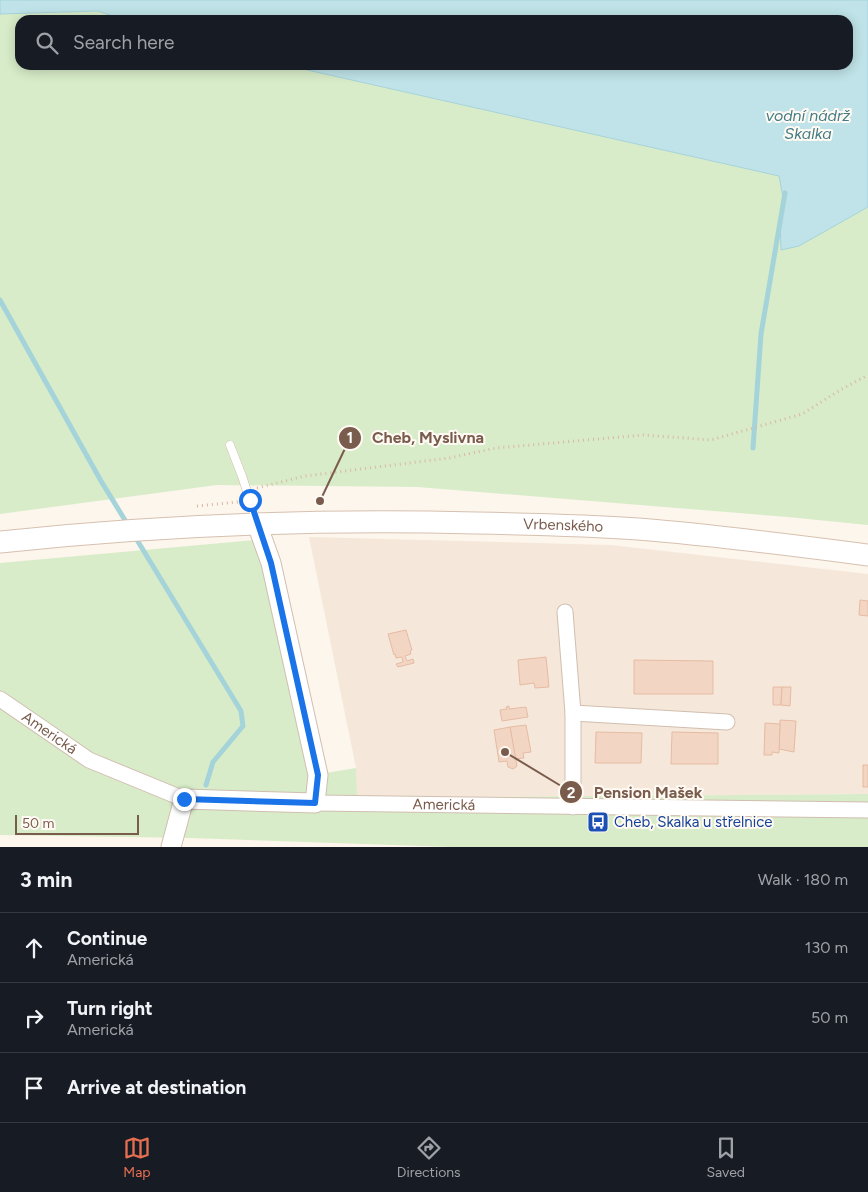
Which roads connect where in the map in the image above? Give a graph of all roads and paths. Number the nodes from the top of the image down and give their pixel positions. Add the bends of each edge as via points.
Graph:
1 (868, 375) edge
2 (230, 445) dead end
3 (247, 491) junction
4 (257, 524) junction
5 (0, 542) edge
6 (868, 555) edge
7 (565, 612) dead end
8 (0, 699) edge
9 (573, 713) junction
10 (727, 722) dead end
11 (184, 799) junction
12 (315, 803) junction
13 (573, 808) junction
14 (868, 810) edge
15 (171, 846) edge

1 - 3 path via 802,414 711,440 643,435 496,448 449,458 305,476
2 - 3 lane
3 - 4 lane
4 - 5 main road, Vrbenského
4 - 6 main road, Vrbenského via 404,521 535,524 732,537
4 - 12 street via 271,563 318,775
7 - 9 street
8 - 11 street, Americká via 89,760
9 - 10 street
9 - 13 street
11 - 12 street, Americká
11 - 15 street
12 - 13 street, Americká
13 - 14 street, Americká

